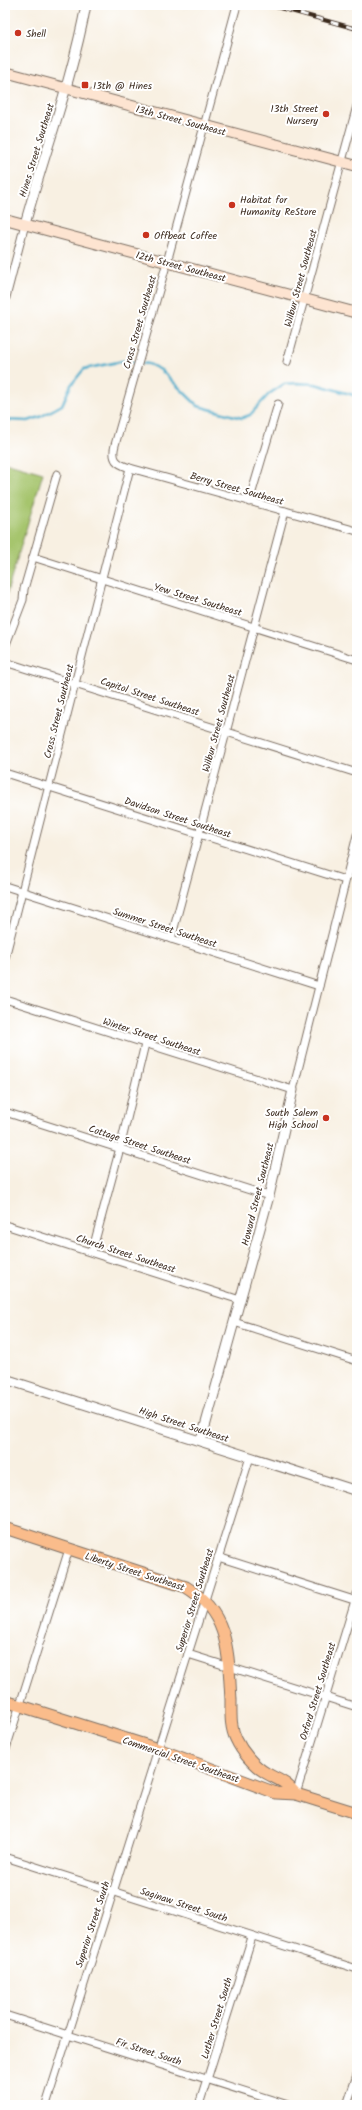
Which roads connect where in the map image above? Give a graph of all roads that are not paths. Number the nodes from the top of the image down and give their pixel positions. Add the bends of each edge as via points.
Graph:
1 (86, 5) edge
2 (237, 5) edge
3 (5, 72) edge
4 (66, 88) junction
5 (357, 106) edge
6 (205, 126) junction
7 (342, 162) junction
8 (357, 166) edge
9 (5, 219) edge
10 (25, 224) junction
11 (167, 262) junction
12 (305, 300) junction
13 (5, 301) edge
14 (357, 314) edge
15 (287, 362) dead end
16 (278, 404) dead end
17 (114, 459) joint
18 (130, 468) junction
19 (57, 474) dead end
20 (249, 502) junction
21 (284, 512) junction
22 (357, 531) edge
23 (33, 557) junction
24 (102, 580) junction
25 (253, 626) junction
26 (5, 647) edge
27 (357, 660) edge
28 (5, 662) edge
29 (75, 683) junction
30 (226, 731) junction
31 (5, 773) edge
32 (357, 773) edge
33 (49, 786) junction
34 (198, 835) junction
35 (357, 835) edge
36 (345, 880) junction
37 (5, 886) edge
38 (22, 892) junction
39 (171, 939) junction
40 (5, 958) edge
41 (319, 986) junction
42 (5, 999) edge
43 (145, 1044) junction
44 (294, 1090) junction
45 (5, 1112) edge
46 (120, 1148) junction
47 (269, 1196) junction
48 (5, 1225) edge
49 (92, 1252) junction
50 (240, 1300) junction
51 (234, 1322) junction
52 (357, 1360) edge
53 (5, 1379) edge
54 (201, 1441) junction
55 (250, 1457) junction
56 (357, 1491) edge
57 (5, 1528) edge
58 (69, 1549) junction
59 (218, 1557) junction
60 (356, 1598) edge
61 (204, 1601) junction
62 (188, 1654) junction
63 (229, 1667) junction
64 (325, 1696) junction
65 (5, 1701) edge
66 (20, 1705) junction
67 (357, 1707) edge
68 (158, 1750) junction
69 (5, 1752) edge
70 (296, 1794) junction
71 (357, 1813) edge
72 (5, 1857) edge
73 (113, 1892) junction
74 (252, 1937) junction
75 (357, 1969) edge
76 (5, 2015) edge
77 (68, 2035) junction
78 (357, 2075) edge
79 (207, 2080) junction
80 (46, 2105) edge
81 (199, 2105) edge
82 (288, 2105) edge
83 (348, 2105) edge

1 - 4 street, Hines Street Southeast
2 - 6 street, Cross Street Southeast
3 - 4 main road, 13th Street Southeast
4 - 6 main road, 13th Street Southeast
4 - 10 street, Hines Street Southeast
5 - 7 street, Wilbur Street Southeast
6 - 7 main road, 13th Street Southeast
6 - 11 street, Cross Street Southeast
7 - 8 main road, 13th Street Southeast
7 - 12 street, Wilbur Street Southeast
9 - 10 main road, 12th Street Southeast
10 - 11 main road, 12th Street Southeast
10 - 13 street, Hines Street Southeast
11 - 12 main road, 12th Street Southeast
11 - 17 street, Cross Street Southeast via 113,452
12 - 14 main road, 12th Street Southeast
12 - 15 street, Wilbur Street Southeast
16 - 20 street
17 - 18 street, Berry Street Southeast
18 - 20 street, Berry Street Southeast
18 - 24 street, Cross Street Southeast
19 - 23 street
20 - 21 street, Berry Street Southeast
21 - 22 street, Berry Street Southeast
21 - 25 street, Wilbur Street Southeast
23 - 24 street, Yew Street Southeast
23 - 26 street via 23,600
24 - 25 street, Yew Street Southeast
24 - 29 street, Cross Street Southeast
25 - 27 street, Yew Street Southeast
25 - 30 street, Wilbur Street Southeast
28 - 29 street, Capitol Street Southeast
29 - 30 street, Capitol Street Southeast
29 - 33 street, Cross Street Southeast
30 - 32 street, Capitol Street Southeast
30 - 34 street, Wilbur Street Southeast
31 - 33 street, Davidson Street Southeast
33 - 34 street, Davidson Street Southeast
33 - 38 street, Cross Street Southeast
34 - 36 street, Davidson Street Southeast
34 - 39 street, Wilbur Street Southeast
35 - 36 street, Howard Street Southeast
36 - 41 street, Howard Street Southeast
37 - 38 street, Summer Street Southeast
38 - 39 street, Summer Street Southeast
38 - 40 street, Cross Street Southeast
39 - 41 street, Summer Street Southeast
41 - 44 street, Howard Street Southeast
42 - 43 street, Winter Street Southeast
43 - 44 street, Winter Street Southeast
43 - 46 street
44 - 47 street, Howard Street Southeast
45 - 46 street, Cottage Street Southeast
46 - 47 street, Cottage Street Southeast
46 - 49 street
47 - 50 street, Howard Street Southeast
48 - 49 street, Church Street Southeast
49 - 50 street, Church Street Southeast
50 - 51 street, Howard Street Southeast
51 - 52 street
51 - 54 street, Howard Street Southeast
53 - 54 street, High Street Southeast
54 - 55 street, High Street Southeast
55 - 56 street, High Street Southeast
55 - 59 street, Superior Street Southeast
57 - 58 main road, Liberty Street Southeast
58 - 61 main road, Liberty Street Southeast via 186,1587
58 - 66 street
59 - 60 street
59 - 61 street, Superior Street Southeast
60 - 64 street, Oxford Street Southeast
61 - 62 street, Superior Street Southeast
61 - 63 main road, Liberty Street Southeast via 220,1622 227,1642
62 - 63 street
62 - 68 street, Superior Street Southeast
63 - 64 street
63 - 70 main road, Liberty Street Southeast via 231,1721 236,1739 251,1760 265,1772 287,1783
64 - 67 street
64 - 70 street, Oxford Street Southeast
65 - 66 main road, Commercial Street Southeast
66 - 68 main road, Commercial Street Southeast
66 - 69 street
68 - 70 main road, Commercial Street Southeast via 276,1793
68 - 73 street, Superior Street South
70 - 71 main road, Commercial Street Southeast
72 - 73 street, Saginaw Street South
73 - 74 street, Saginaw Street South
73 - 77 street, Superior Street South
74 - 75 street, Saginaw Street South
74 - 79 street, Luther Street South
76 - 77 street, Fir Street South
77 - 79 street, Fir Street South
77 - 80 street, Superior Street South
78 - 83 street
79 - 81 street, Luther Street South
79 - 82 street, Fir Street South

